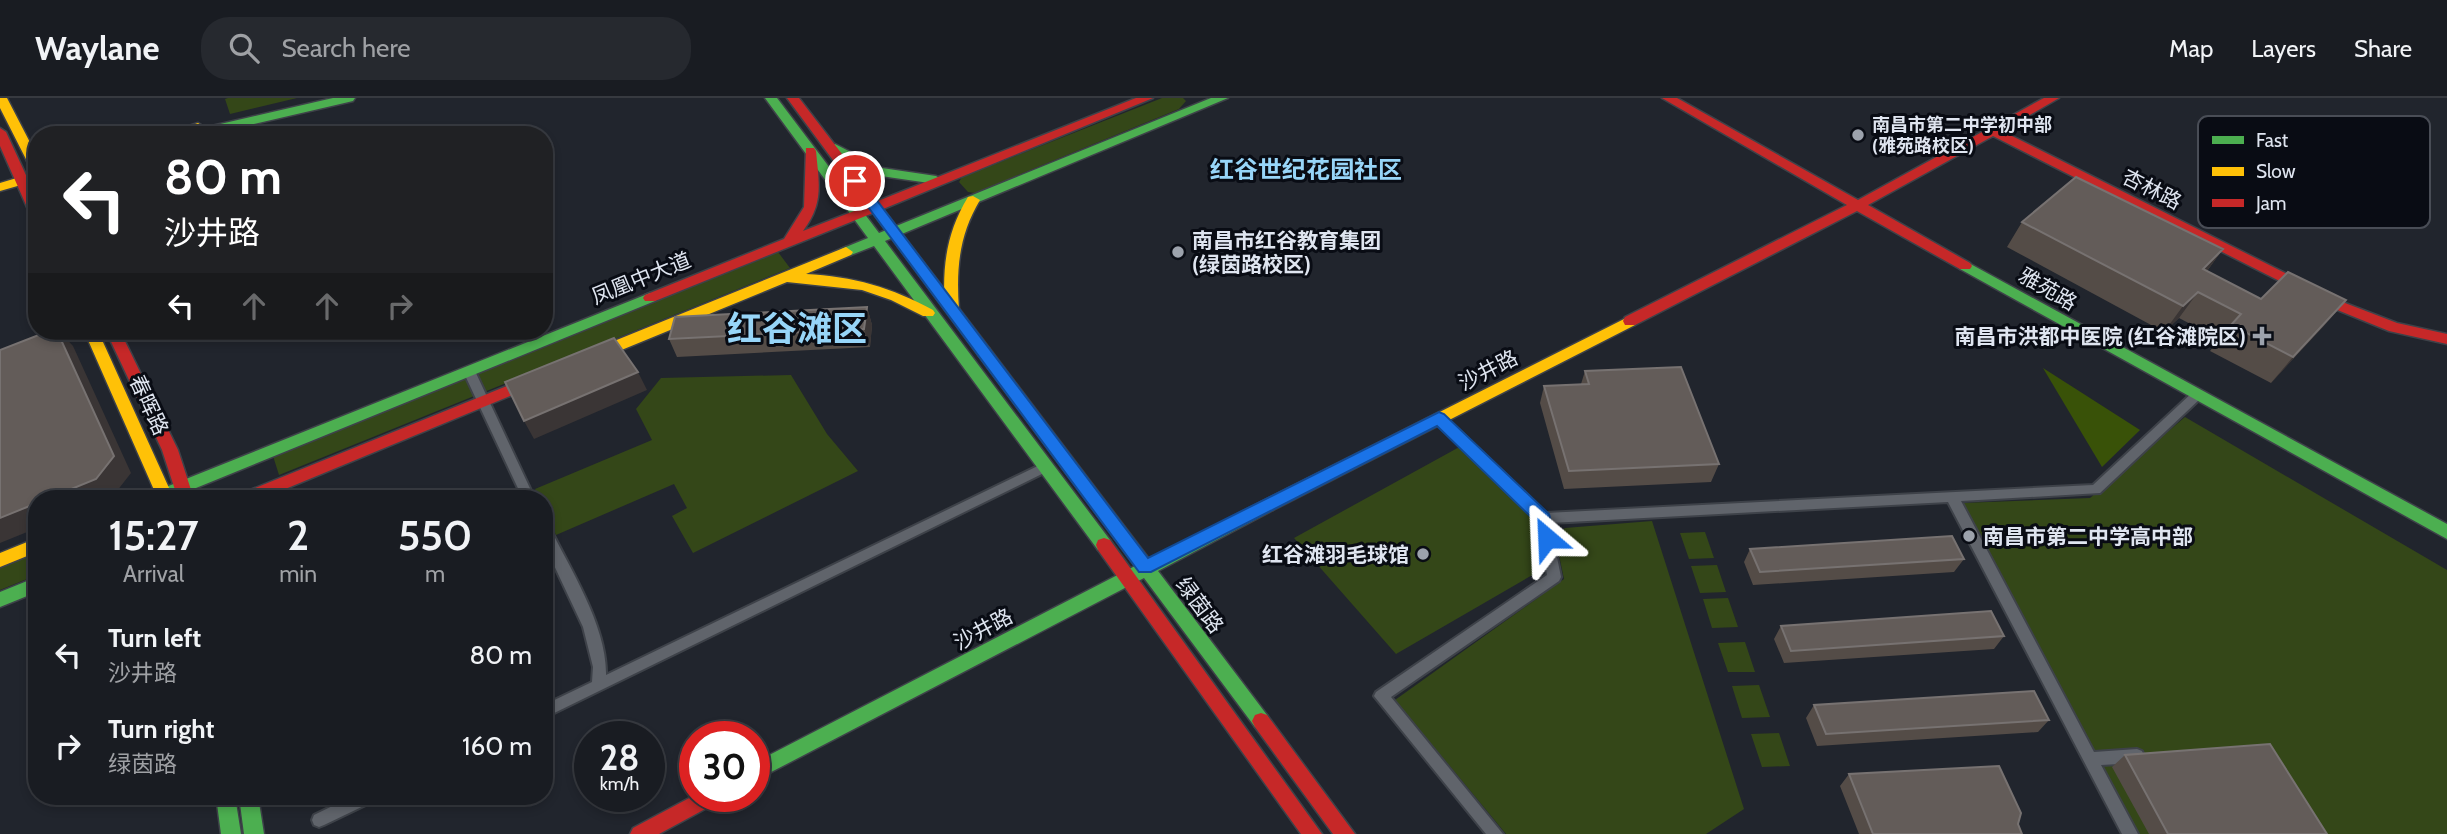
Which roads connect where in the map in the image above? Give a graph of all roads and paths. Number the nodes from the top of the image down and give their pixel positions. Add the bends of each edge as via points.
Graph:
1 (1, 98) edge
2 (317, 98) edge
3 (349, 98) edge
4 (771, 98) edge
5 (793, 98) edge
6 (1147, 98) edge
7 (1222, 98) edge
8 (1668, 98) edge
9 (2053, 98) edge
10 (204, 126) edge
11 (229, 126) edge
12 (0, 132) edge
13 (1995, 132) junction
14 (829, 145) junction
15 (810, 151) junction
16 (28, 165) edge
17 (28, 168) edge
18 (28, 172) edge
19 (28, 173) edge
20 (0, 177) edge
21 (943, 179) junction
22 (0, 187) edge
23 (972, 200) junction
24 (1858, 205) junction
25 (875, 207) junction
26 (856, 214) junction
27 (894, 232) junction
28 (876, 240) junction
29 (786, 243) junction
30 (781, 279) junction
31 (952, 309) junction
32 (932, 314) junction
33 (553, 337) edge
34 (2447, 339) edge
35 (95, 340) edge
36 (117, 340) edge
37 (546, 340) edge
38 (581, 361) edge
39 (469, 371) junction
40 (544, 376) edge
41 (2197, 395) junction
42 (482, 401) junction
43 (1439, 418) junction
44 (1046, 467) junction
45 (158, 490) edge
46 (183, 490) edge
47 (191, 490) edge
48 (266, 490) edge
49 (526, 490) edge
50 (1952, 497) junction
51 (1543, 518) junction
52 (2447, 533) edge
53 (28, 549) edge
54 (553, 549) edge
55 (0, 560) edge
56 (1149, 565) junction
57 (1122, 579) junction
58 (28, 588) edge
59 (0, 600) edge
60 (599, 685) junction
61 (553, 708) edge
62 (2158, 755) edge
63 (2091, 760) junction
64 (770, 766) edge
65 (226, 805) edge
66 (249, 805) edge
67 (350, 805) edge
68 (681, 812) edge
69 (319, 820) dead end
70 (231, 834) edge
71 (254, 834) edge
72 (640, 834) edge
73 (1312, 834) edge
74 (1345, 834) edge
75 (1495, 834) edge
76 (2130, 834) edge

1 - 16 main road
2 - 10 main road
3 - 11 main road
4 - 15 main road, 绿茵路
5 - 14 main road, 绿茵路
6 - 21 main road, 凤凰中大道
7 - 23 main road
8 - 24 main road, 雅苑路
9 - 13 main road, 沙井路
12 - 17 main road
13 - 24 main road, 沙井路
13 - 34 main road, 杏林路 via 2340,306 2393,327
14 - 21 main road via 879,172
14 - 25 main road, 绿茵路
15 - 26 main road, 绿茵路
15 - 29 main road via 810,212
18 - 20 main road
19 - 22 main road
21 - 25 main road, 凤凰中大道
23 - 27 main road
23 - 31 main road via 959,218 950,247
24 - 41 main road, 雅苑路
24 - 43 main road, 沙井路
25 - 26 main road, 凤凰中大道
25 - 27 main road, 绿茵路
26 - 28 main road, 绿茵路
26 - 29 main road, 凤凰中大道
27 - 28 main road
27 - 31 main road, 绿茵路
28 - 30 main road
28 - 32 main road, 绿茵路
29 - 33 main road, 凤凰中大道
30 - 32 main road via 867,287
30 - 38 main road
31 - 56 main road, 绿茵路
32 - 44 main road, 绿茵路
35 - 45 main road, 春晖路
36 - 46 main road, 春晖路 via 170,450
37 - 39 main road, 凤凰中大道
39 - 42 street
39 - 47 main road, 凤凰中大道
40 - 42 main road
41 - 50 street via 2096,490
41 - 52 main road, 雅苑路
42 - 48 main road
42 - 49 street
43 - 51 street
43 - 56 main road, 沙井路
44 - 57 main road, 绿茵路
44 - 60 street
50 - 51 street
50 - 63 street
51 - 75 street via 1554,577 1381,696
53 - 55 main road
54 - 60 street via 596,646
56 - 57 main road, 沙井路
56 - 74 main road, 绿茵路
57 - 64 main road, 沙井路
57 - 73 main road, 绿茵路
58 - 59 main road
60 - 61 street
62 - 63 street
63 - 76 street
65 - 70 main road
66 - 71 main road
67 - 69 street
68 - 72 main road

